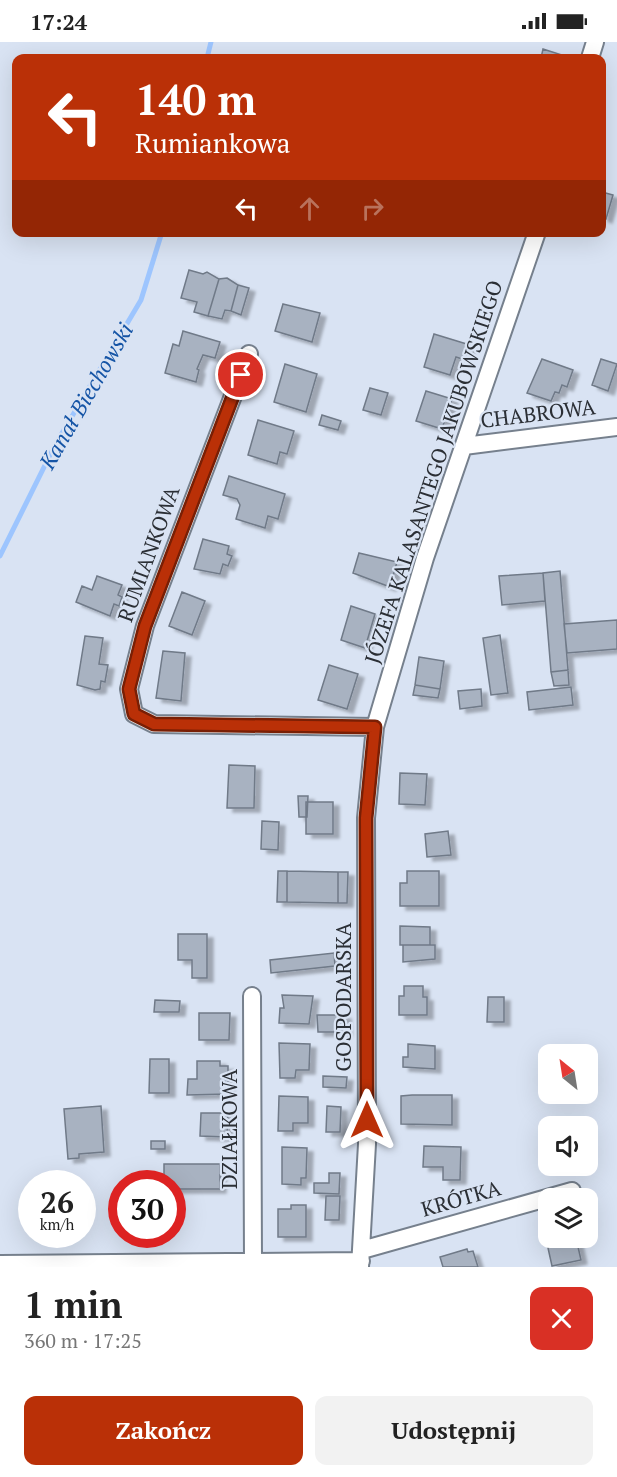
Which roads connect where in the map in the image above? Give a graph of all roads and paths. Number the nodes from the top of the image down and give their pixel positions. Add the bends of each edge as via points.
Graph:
1 (535, 237) edge
2 (249, 354) dead end
3 (617, 427) edge
4 (464, 446) junction
5 (375, 727) junction
6 (252, 996) dead end
7 (538, 1202) edge
8 (361, 1259) edge
9 (253, 1262) junction
10 (0, 1264) edge

1 - 4 street, JÓZEFA KALASANTEGO JAKUBOWSKIEGO
2 - 5 street, RUMIANKOWA via 145,626 129,689 134,714 154,724
3 - 4 street, CHABROWA
4 - 5 street, JÓZEFA KALASANTEGO JAKUBOWSKIEGO via 425,558
5 - 8 street, GOSPODARSKA via 366,818 367,1144
6 - 9 street, DZIAŁKOWA
7 - 8 street, KRÓTKA
8 - 9 street, KRÓTKA
9 - 10 street, KRÓTKA

